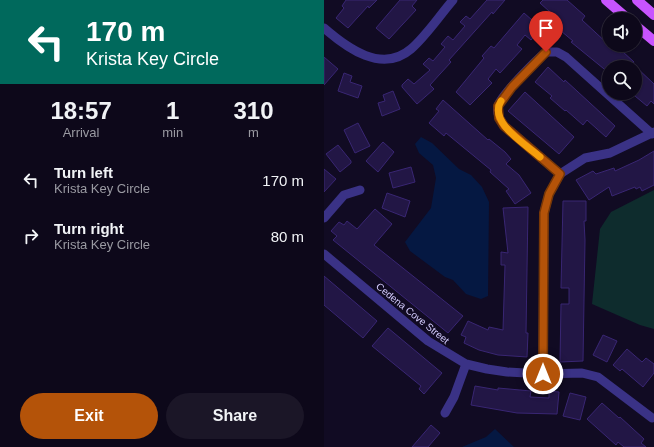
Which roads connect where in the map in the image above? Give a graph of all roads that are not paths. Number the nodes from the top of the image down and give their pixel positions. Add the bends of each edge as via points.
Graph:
1 (453, 0) edge
2 (606, 0) edge
3 (637, 0) edge
4 (620, 12) edge
5 (654, 14) edge
6 (324, 28) edge
7 (642, 31) edge
8 (654, 41) edge
9 (653, 133) edge
10 (560, 174) junction
11 (360, 190) dead end
12 (324, 218) edge
13 (324, 254) edge
14 (466, 364) junction
15 (543, 374) junction
16 (445, 413) dead end
17 (652, 418) dead end

1 - 6 street via 411,50 392,59 375,59 345,46
2 - 4 main road
3 - 5 main road
7 - 8 main road
9 - 10 street via 610,153 585,158
9 - 10 street via 566,57 557,52 546,52 503,97 498,106 499,118 504,126
10 - 15 street via 549,194 544,213
11 - 12 street via 344,195
13 - 14 street, Cedena Cove Street via 428,341
14 - 15 street, Cedena Cove Street via 487,369
14 - 16 street
15 - 17 street, Cedena Cove Street via 582,373 598,377

